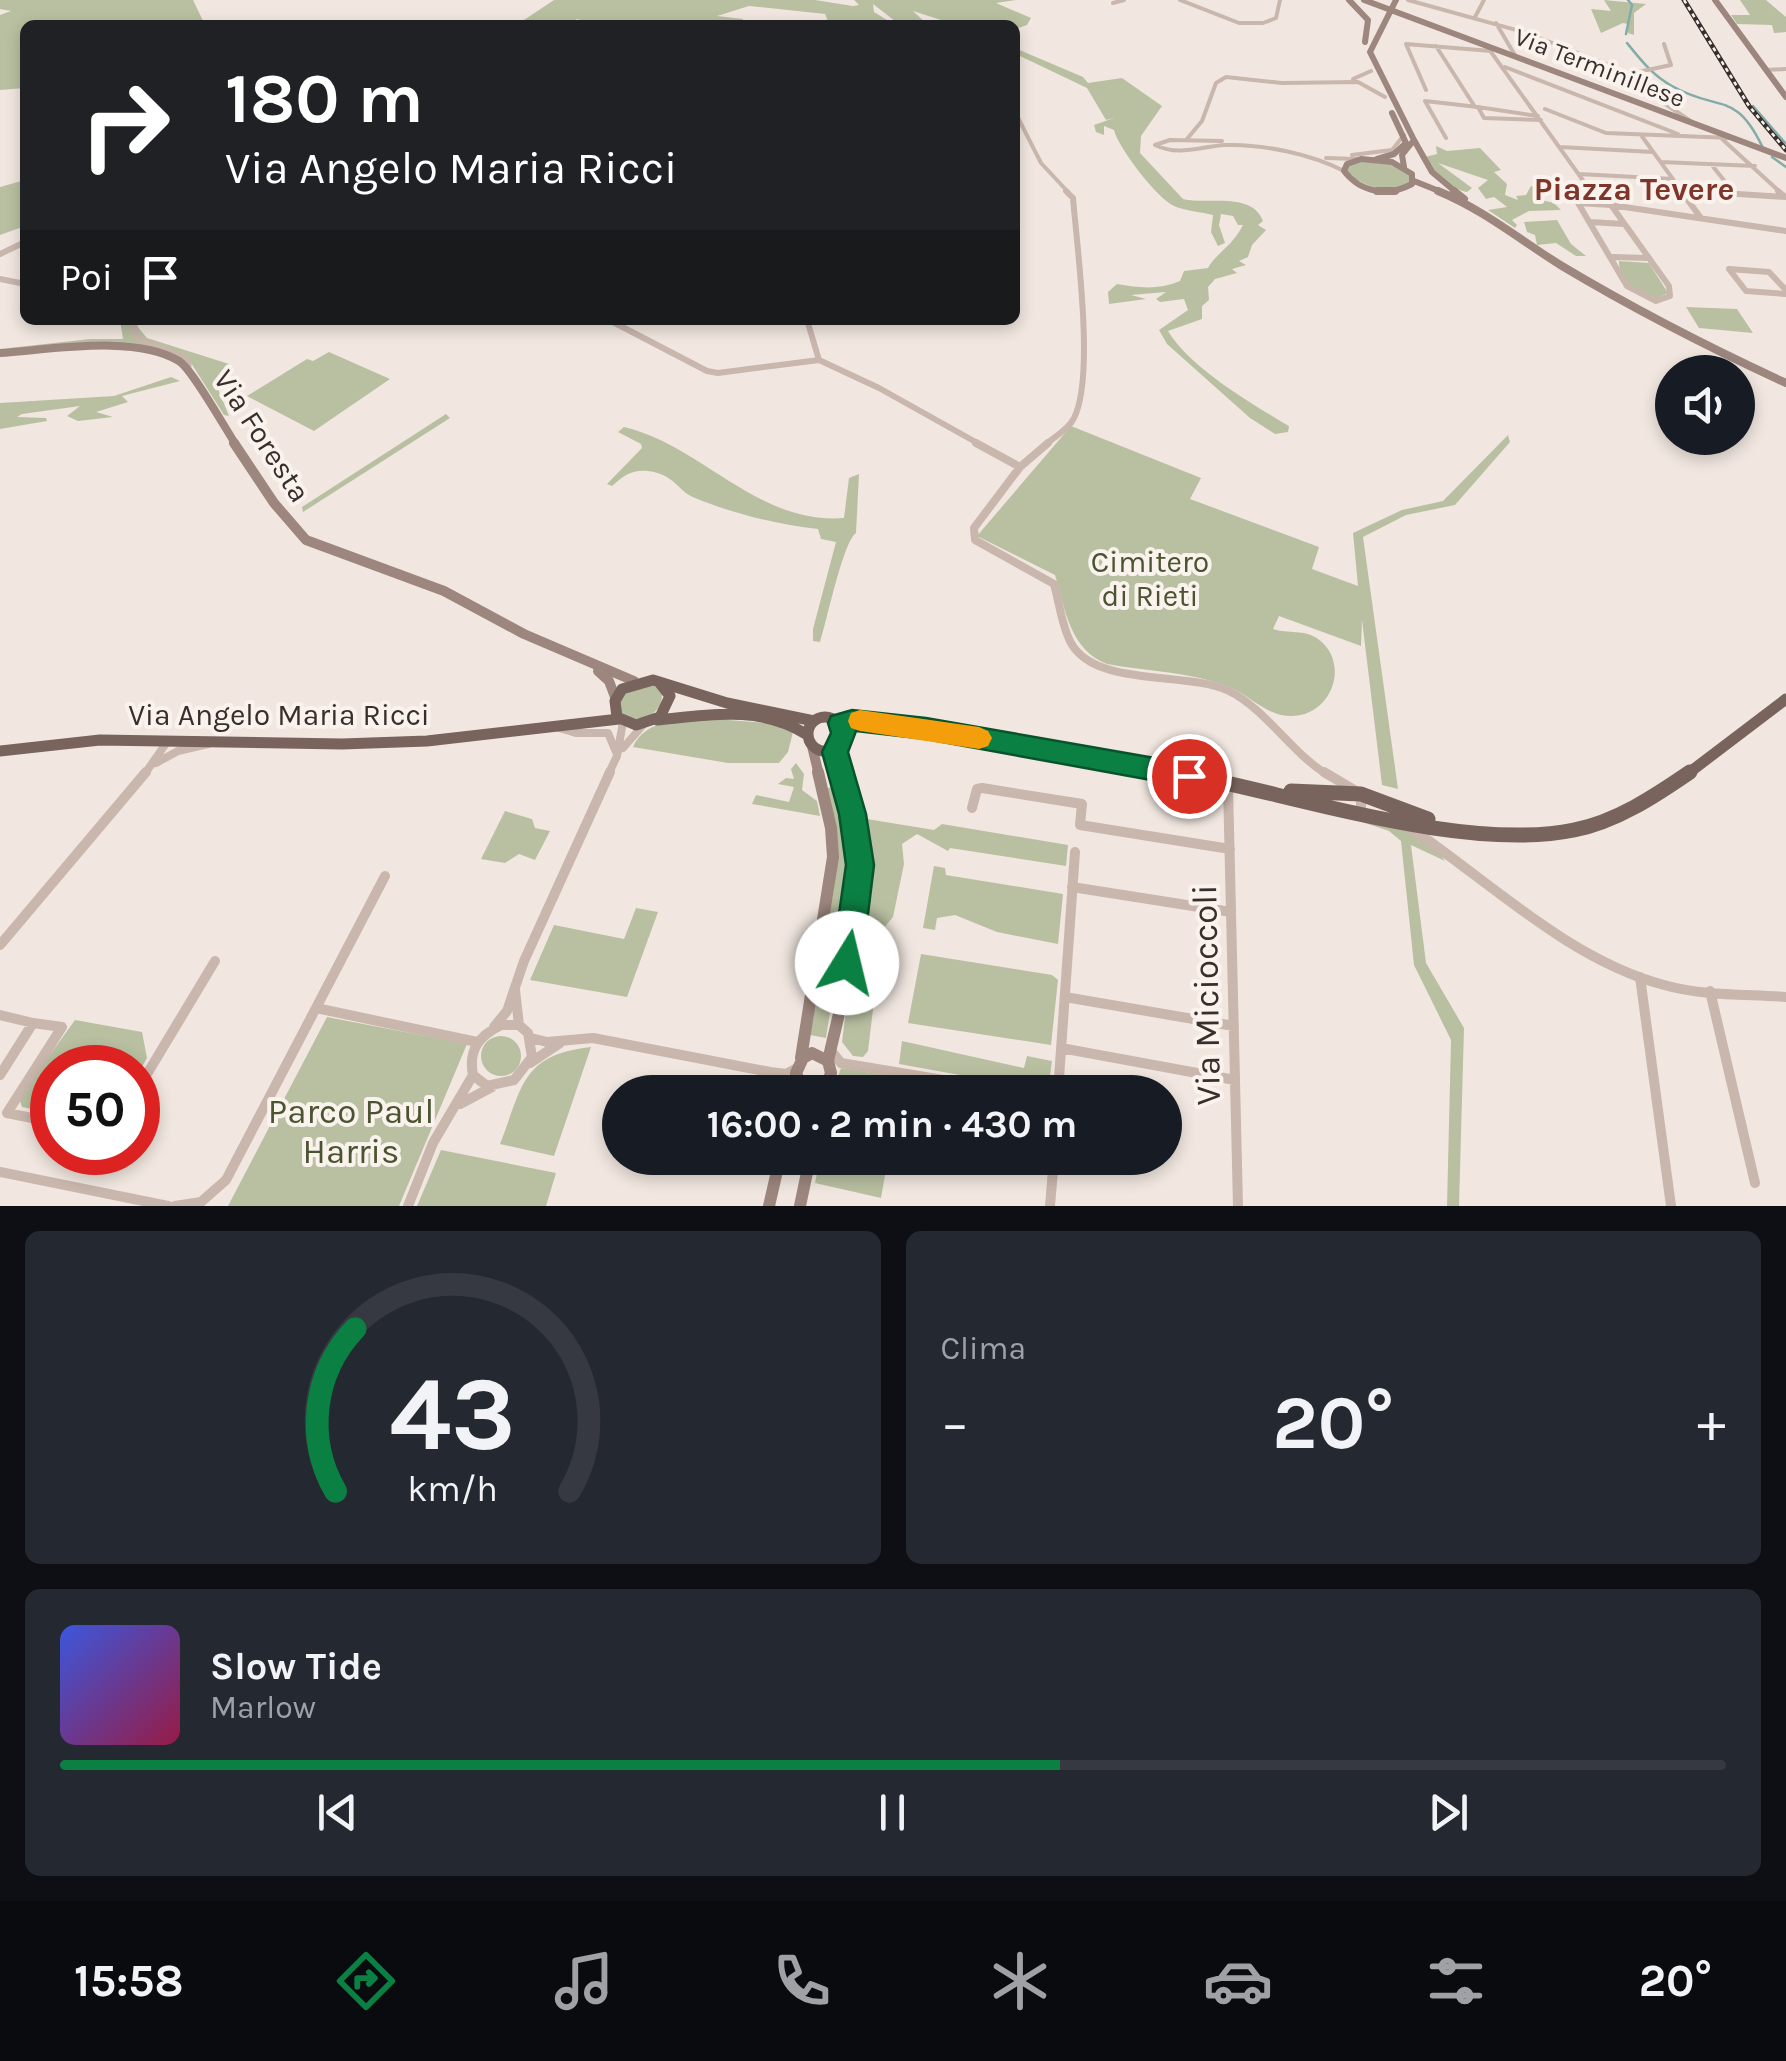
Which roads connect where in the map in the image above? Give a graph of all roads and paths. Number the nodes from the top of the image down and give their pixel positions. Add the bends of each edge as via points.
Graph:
1 (1124, 0) edge
2 (1180, 0) edge
3 (1280, 0) edge
4 (1349, 0) edge
5 (1364, 0) edge
6 (1411, 0) edge
7 (1484, 0) edge
8 (1715, 0) edge
9 (1113, 3) dead end
10 (1393, 4) edge
11 (1475, 17) junction
12 (1496, 23) junction
13 (1429, 24) junction
14 (1368, 43) junction
15 (1664, 44) dead end
16 (1436, 46) junction
17 (1493, 50) junction
18 (1516, 56) junction
19 (1505, 69) junction
20 (1786, 69) edge
21 (1765, 70) junction
22 (1371, 71) junction
23 (1624, 74) junction
24 (1344, 81) junction
25 (1426, 90) dead end
26 (1786, 97) edge
27 (1385, 98) junction
28 (1531, 106) junction
29 (1476, 107) junction
30 (1540, 118) junction
31 (1020, 122) edge
32 (1692, 122) junction
33 (1609, 133) junction
34 (1641, 134) junction
35 (1194, 135) junction
36 (1404, 135) junction
37 (1682, 136) junction
38 (1718, 137) junction
39 (1446, 138) dead end
40 (1185, 140) junction
41 (1222, 140) junction
42 (1414, 140) junction
43 (1238, 144) junction
44 (1560, 147) junction
45 (1174, 148) junction
46 (1621, 150) junction
47 (1654, 152) junction
48 (1308, 156) junction
49 (1786, 157) edge
50 (1377, 158) junction
51 (1356, 160) junction
52 (1661, 162) junction
53 (1711, 164) junction
54 (1755, 166) junction
55 (1404, 167) junction
56 (1344, 170) junction
57 (1578, 174) junction
58 (1673, 179) junction
59 (1414, 181) junction
60 (1401, 190) junction
61 (1681, 190) junction
62 (1734, 193) junction
63 (1786, 197) edge
64 (1600, 204) junction
65 (1473, 205) junction
66 (1611, 205) junction
67 (1488, 216) junction
68 (1701, 218) junction
69 (1590, 222) junction
70 (1624, 224) junction
71 (1786, 231) edge
72 (1612, 257) junction
73 (1649, 258) junction
74 (1786, 292) edge
75 (132, 325) edge
76 (618, 325) edge
77 (808, 325) edge
78 (0, 353) edge
79 (819, 360) junction
80 (188, 369) junction
81 (1786, 383) edge
82 (1020, 468) junction
83 (580, 659) junction
84 (634, 681) junction
85 (659, 682) junction
86 (1786, 699) edge
87 (614, 701) junction
88 (621, 721) junction
89 (814, 721) junction
90 (650, 722) junction
91 (840, 723) junction
92 (558, 727) junction
93 (809, 740) junction
94 (166, 742) junction
95 (209, 743) junction
96 (835, 747) junction
97 (0, 751) edge
98 (617, 756) junction
99 (152, 766) junction
100 (1313, 766) junction
101 (1228, 782) junction
102 (1361, 794) junction
103 (1321, 798) junction
104 (1381, 800) junction
105 (972, 808) dead end
106 (1361, 812) junction
107 (1387, 817) junction
108 (1426, 821) junction
109 (1449, 826) junction
110 (1446, 846) junction
111 (1230, 849) junction
112 (1075, 852) dead end
113 (1454, 858) junction
114 (386, 876) dead end
115 (1072, 887) junction
116 (1231, 912) junction
117 (0, 945) edge
118 (215, 961) dead end
119 (1640, 977) junction
120 (515, 988) junction
121 (1710, 990) junction
122 (1065, 997) junction
123 (1786, 997) edge
124 (316, 1008) junction
125 (0, 1015) edge
126 (33, 1023) junction
127 (518, 1026) junction
128 (1234, 1026) junction
129 (494, 1027) junction
130 (531, 1038) junction
131 (564, 1040) junction
132 (51, 1045) edge
133 (475, 1047) junction
134 (1061, 1048) junction
135 (160, 1052) edge
136 (529, 1063) junction
137 (830, 1070) edge
138 (0, 1074) edge
139 (473, 1075) junction
140 (792, 1075) edge
141 (797, 1075) edge
142 (798, 1075) edge
143 (872, 1075) edge
144 (1059, 1075) edge
145 (30, 1077) edge
146 (1235, 1080) junction
147 (494, 1086) junction
148 (453, 1110) junction
149 (30, 1118) edge
150 (0, 1172) edge
151 (776, 1175) edge
152 (806, 1175) edge
153 (1053, 1175) edge
154 (1755, 1183) dead end
155 (172, 1206) edge
156 (408, 1206) edge
157 (769, 1206) edge
158 (800, 1206) edge
159 (1050, 1206) edge
160 (1238, 1206) edge
161 (1672, 1206) edge

1 - 9 street
2 - 3 street via 1231,22 1258,25 1276,18
4 - 14 main road via 1368,20
5 - 10 main road, Via Terminillese
6 - 11 street
7 - 11 street
8 - 21 main road
10 - 13 main road, Via Terminillese
10 - 14 main road
11 - 12 street
12 - 18 street
12 - 23 street
13 - 14 main road via 1394,20
13 - 17 main road, Via Terminillese
14 - 22 main road via 1363,52
14 - 42 main road
15 - 23 street via 1672,62
16 - 17 street
16 - 25 street via 1406,45
16 - 29 street
17 - 18 main road, Via Terminillese
17 - 19 street
18 - 32 main road, Via Terminillese
19 - 28 street
19 - 37 street
20 - 21 street
21 - 26 main road
22 - 24 street
22 - 27 main road
23 - 32 street
24 - 27 street via 1371,86
24 - 35 street via 1220,78
27 - 36 main road
28 - 30 street
28 - 33 street
29 - 30 street
29 - 39 street via 1425,100
30 - 44 street
31 - 82 street via 1041,163 1072,196 1084,335 1078,414
32 - 38 main road, Via Terminillese
33 - 34 street
33 - 46 street
34 - 37 street
34 - 47 street
35 - 40 street
35 - 41 street
36 - 48 street via 1383,153
36 - 50 main road via 1401,149
37 - 38 street
38 - 49 main road, Via Terminillese
38 - 54 street
40 - 41 street
40 - 45 street
40 - 45 street via 1155,145
41 - 43 street
42 - 55 main road via 1402,155
42 - 65 main road via 1432,172
43 - 45 street
43 - 48 street
44 - 46 street
44 - 57 street
45 - 56 street via 1194,152 1229,144
46 - 47 street
47 - 52 street
48 - 51 street
50 - 51 main road
50 - 55 main road
51 - 56 main road
52 - 53 street
52 - 58 street
53 - 54 street
53 - 62 street
54 - 63 street
55 - 59 main road
56 - 60 main road via 1368,188
57 - 58 street
57 - 64 street
58 - 61 street
59 - 60 main road
59 - 65 main road
60 - 67 main road via 1430,193
61 - 62 street
61 - 68 street
62 - 63 street
64 - 66 street
64 - 69 street via 1578,203
65 - 67 main road
66 - 68 street
66 - 70 street
67 - 81 main road via 1591,282
68 - 71 street
69 - 70 street
69 - 72 street
70 - 73 street
72 - 73 street
72 - 73 street via 1627,286 1667,299 1672,292
74 - 74 street via 1746,291 1729,269 1769,272
75 - 80 street via 136,338 183,357
76 - 79 street via 718,374
77 - 79 street
78 - 80 main road, Via Foresta via 130,346
79 - 82 street
80 - 83 main road, Via Foresta via 235,448 306,540 444,591
82 - 100 street via 973,534 1054,584 1075,650 1113,670 1226,689
83 - 84 main road, Via Foresta
83 - 87 main road via 609,681
84 - 85 main road
84 - 87 main road
85 - 89 main road
85 - 90 main road via 670,700
86 - 109 main road via 1668,786 1610,819 1548,834
87 - 88 main road
87 - 92 main road, Via Angelo Maria Ricci via 594,716
88 - 90 main road
88 - 92 main road, Via Angelo Maria Ricci
88 - 98 street
89 - 91 main road
89 - 93 main road
90 - 93 main road via 748,715 788,722
90 - 98 street
91 - 96 main road via 843,738
91 - 101 main road via 926,728
92 - 95 main road, Via Angelo Maria Ricci via 382,743
92 - 98 street, Via Angelo Maria Ricci via 608,733
93 - 96 main road via 823,750
93 - 141 main road via 833,857
94 - 95 main road, Via Angelo Maria Ricci
94 - 97 main road, Via Angelo Maria Ricci via 73,740
94 - 99 street
95 - 99 street
96 - 137 main road via 860,865
98 - 120 street
99 - 117 street
100 - 102 street
100 - 103 street
101 - 103 main road
101 - 111 street, Via Micioccoli
102 - 103 main road
102 - 104 main road
102 - 106 street
103 - 106 main road
104 - 107 street
104 - 108 main road
105 - 111 street via 982,788 1082,804 1080,825
106 - 107 main road
107 - 108 main road
107 - 113 street
108 - 109 main road
108 - 110 street
109 - 110 street
110 - 113 street
111 - 116 street, Via Micioccoli
112 - 115 street
113 - 119 street
114 - 124 street
115 - 116 street
115 - 122 street
116 - 128 street, Via Micioccoli
118 - 135 street
119 - 121 street
119 - 161 street
120 - 127 street
120 - 129 street
121 - 123 street
121 - 154 street
122 - 128 street
122 - 134 street
124 - 133 street via 455,1035
124 - 155 street via 226,1180 201,1202
125 - 126 street
126 - 132 street via 62,1028
126 - 138 street
127 - 129 street
127 - 130 street
128 - 146 street, Via Micioccoli
129 - 133 street
130 - 131 street
130 - 136 street
131 - 136 street
131 - 140 street via 600,1039
133 - 139 street
134 - 144 street
134 - 146 street
136 - 147 street via 514,1080
137 - 142 main road via 818,1054
137 - 143 street
139 - 147 street
139 - 148 street
145 - 149 street via 7,1113
146 - 160 street, Via Micioccoli
147 - 148 street
148 - 156 street
150 - 155 street
151 - 157 main road
152 - 158 main road
153 - 159 street

